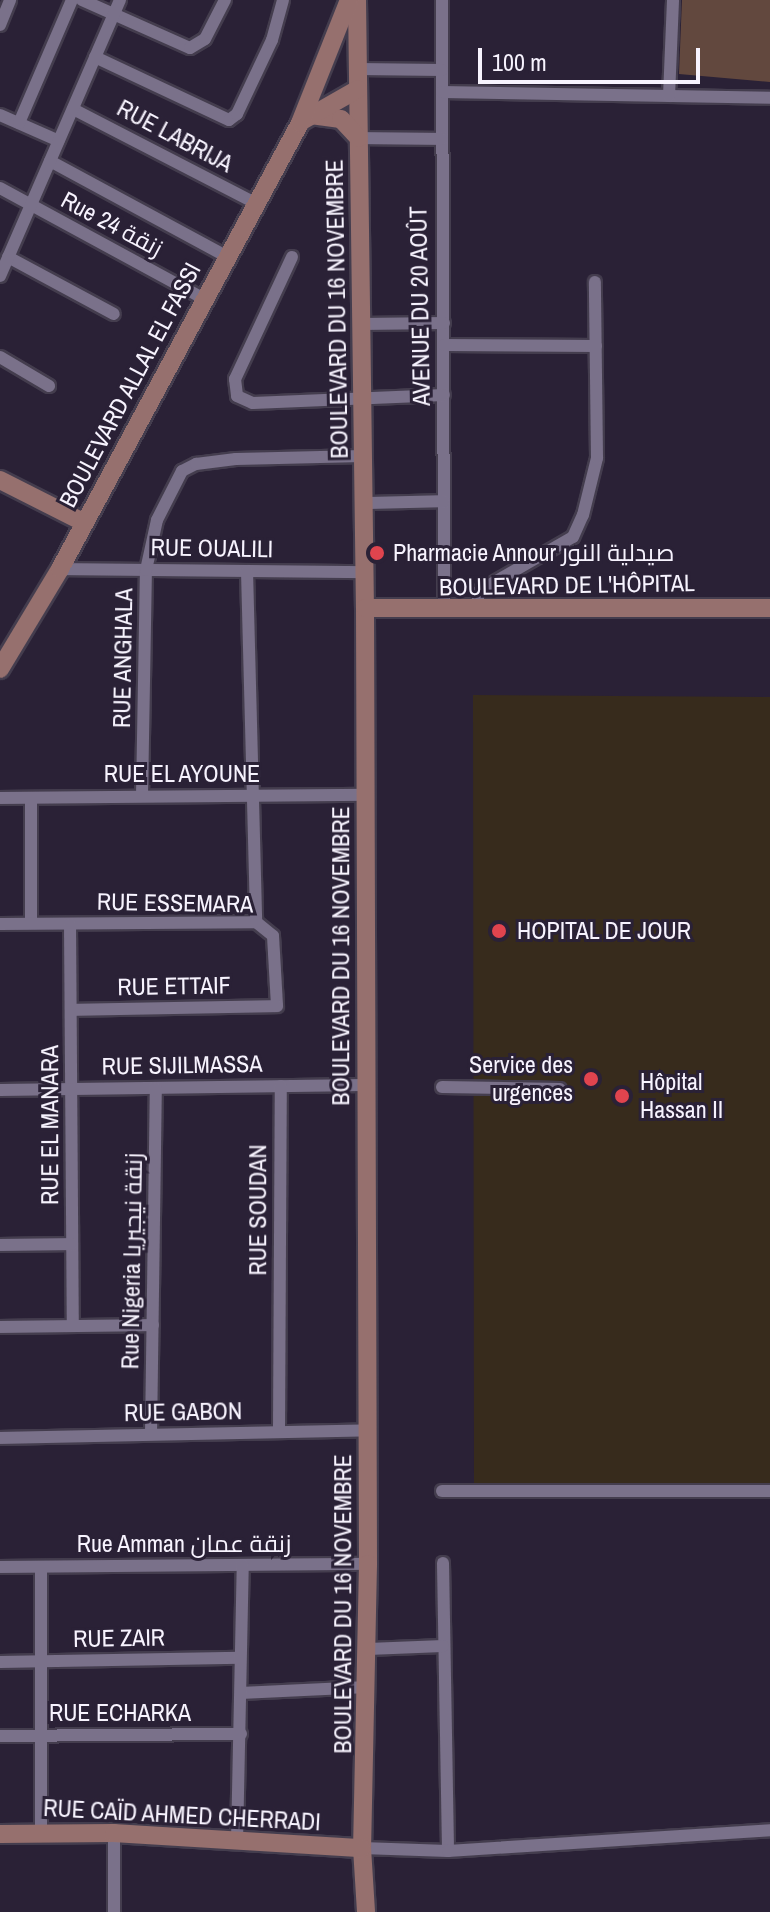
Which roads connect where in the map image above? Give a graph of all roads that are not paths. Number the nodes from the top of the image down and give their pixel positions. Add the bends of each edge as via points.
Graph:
1 (10, 0) edge
2 (72, 0) edge
3 (82, 0) edge
4 (225, 0) edge
5 (283, 0) edge
6 (349, 0) edge
7 (357, 0) edge
8 (442, 0) edge
9 (673, 0) edge
10 (118, 6) edge
11 (0, 25) edge
12 (95, 57) junction
13 (358, 69) junction
14 (442, 70) junction
15 (322, 76) junction
16 (358, 89) junction
17 (442, 92) junction
18 (669, 96) junction
19 (770, 98) edge
20 (73, 109) junction
21 (0, 115) edge
22 (305, 119) junction
23 (19, 123) junction
24 (359, 138) junction
25 (442, 139) junction
26 (59, 141) junction
27 (50, 161) junction
28 (0, 188) edge
29 (255, 203) junction
30 (31, 205) junction
31 (226, 256) junction
32 (8, 257) junction
33 (292, 257) dead end
34 (0, 276) edge
35 (595, 282) dead end
36 (203, 298) junction
37 (114, 314) dead end
38 (444, 323) junction
39 (361, 324) junction
40 (444, 345) junction
41 (596, 346) junction
42 (0, 357) edge
43 (49, 386) dead end
44 (444, 395) junction
45 (361, 400) junction
46 (363, 456) junction
47 (0, 480) edge
48 (444, 501) junction
49 (364, 503) junction
50 (83, 522) junction
51 (60, 569) junction
52 (146, 570) junction
53 (247, 571) junction
54 (365, 572) junction
55 (365, 608) junction
56 (770, 608) edge
57 (444, 611) junction
58 (476, 611) junction
59 (2, 663) edge
60 (364, 795) junction
61 (142, 796) junction
62 (251, 796) junction
63 (0, 798) edge
64 (31, 798) junction
65 (256, 922) junction
66 (31, 923) junction
67 (0, 924) edge
68 (70, 924) junction
69 (277, 1006) joint
70 (71, 1010) junction
71 (365, 1085) junction
72 (281, 1086) junction
73 (442, 1087) dead end
74 (156, 1088) junction
75 (71, 1089) junction
76 (560, 1089) dead end
77 (0, 1090) edge
78 (72, 1244) junction
79 (0, 1245) edge
80 (153, 1325) junction
81 (73, 1326) junction
82 (0, 1327) edge
83 (367, 1430) junction
84 (279, 1431) junction
85 (151, 1434) junction
86 (0, 1438) edge
87 (442, 1491) dead end
88 (770, 1491) edge
89 (443, 1563) dead end
90 (368, 1564) junction
91 (243, 1565) junction
92 (0, 1567) edge
93 (41, 1567) junction
94 (443, 1646) junction
95 (368, 1649) junction
96 (240, 1658) junction
97 (41, 1661) junction
98 (0, 1662) edge
99 (367, 1687) junction
100 (241, 1693) junction
101 (241, 1734) junction
102 (41, 1735) junction
103 (0, 1736) edge
104 (770, 1830) edge
105 (41, 1832) junction
106 (114, 1833) junction
107 (0, 1834) edge
108 (237, 1841) junction
109 (362, 1848) junction
110 (448, 1851) junction
111 (114, 1912) edge
112 (366, 1912) edge

1 - 11 street
2 - 23 street
3 - 10 street
4 - 10 street via 205,39 190,48
5 - 12 street via 272,40 237,114 229,120
6 - 15 street, BOULEVARD ALLAL EL FASSI
7 - 13 street, BOULEVARD DU 16 NOVEMBRE
8 - 14 street, AVENUE DU 20 AOÛT
9 - 18 street
10 - 12 street
12 - 20 street
13 - 14 street
13 - 15 street
13 - 16 street, BOULEVARD DU 16 NOVEMBRE
14 - 17 street, AVENUE DU 20 AOÛT
15 - 22 street, BOULEVARD ALLAL EL FASSI
16 - 22 street
16 - 24 street, BOULEVARD DU 16 NOVEMBRE
17 - 18 street
17 - 25 street, AVENUE DU 20 AOÛT
18 - 19 street
20 - 26 street
20 - 29 street, RUE LABRIJA
21 - 23 street
22 - 24 street via 341,119
22 - 29 street, BOULEVARD ALLAL EL FASSI
23 - 26 street
24 - 25 street
24 - 39 street, BOULEVARD DU 16 NOVEMBRE
25 - 38 street, AVENUE DU 20 AOÛT
26 - 27 street
27 - 30 street
27 - 31 street
28 - 30 street, Rue 24 زنقة
29 - 31 street, BOULEVARD ALLAL EL FASSI
30 - 32 street
30 - 36 street, Rue 24 زنقة
31 - 36 street, BOULEVARD ALLAL EL FASSI
32 - 34 street
32 - 37 street
33 - 45 street via 235,379 237,396 253,403
35 - 41 street
36 - 50 street, BOULEVARD ALLAL EL FASSI
38 - 39 street
38 - 40 street, AVENUE DU 20 AOÛT
39 - 45 street, BOULEVARD DU 16 NOVEMBRE
40 - 41 street
40 - 44 street, AVENUE DU 20 AOÛT
41 - 58 street via 597,458 583,515 573,537 479,591
42 - 43 street
44 - 45 street
44 - 48 street, AVENUE DU 20 AOÛT
45 - 46 street, BOULEVARD DU 16 NOVEMBRE
46 - 49 street, BOULEVARD DU 16 NOVEMBRE
46 - 52 street, RUE ANGHALA via 236,459 189,466 164,503
47 - 50 street
48 - 49 street
48 - 57 street, AVENUE DU 20 AOÛT
49 - 54 street, BOULEVARD DU 16 NOVEMBRE
50 - 51 street, BOULEVARD ALLAL EL FASSI
51 - 52 street, RUE OUALILI
51 - 59 street, BOULEVARD ALLAL EL FASSI
52 - 53 street, RUE OUALILI
52 - 61 street, RUE ANGHALA
53 - 54 street, RUE OUALILI
53 - 62 street
54 - 55 street, BOULEVARD DU 16 NOVEMBRE
55 - 57 street, BOULEVARD DE L'HÔPITAL
55 - 60 street, BOULEVARD DU 16 NOVEMBRE
56 - 58 street, BOULEVARD DE L'HÔPITAL
57 - 58 street, BOULEVARD DE L'HÔPITAL
60 - 62 street, RUE EL AYOUNE
60 - 71 street, BOULEVARD DU 16 NOVEMBRE
61 - 62 street, RUE EL AYOUNE
61 - 64 street, RUE EL AYOUNE
62 - 65 street
63 - 64 street, RUE EL AYOUNE
64 - 66 street
65 - 68 street, RUE ESSEMARA
65 - 69 street, RUE ESSEMARA via 269,930 275,943
66 - 67 street, RUE ESSEMARA
66 - 68 street, RUE ESSEMARA
68 - 70 street, RUE EL MANARA
69 - 70 street, RUE ETTAIF
70 - 75 street, RUE EL MANARA
71 - 72 street, RUE SIJILMASSA
71 - 83 street, BOULEVARD DU 16 NOVEMBRE
72 - 74 street, RUE SIJILMASSA
72 - 84 street, RUE SOUDAN
73 - 76 street
74 - 75 street, RUE SIJILMASSA
74 - 80 street, Rue Nigeria زنقة نيجيريا
75 - 77 street, RUE SIJILMASSA
75 - 78 street, RUE EL MANARA
78 - 79 street
78 - 81 street, RUE EL MANARA
80 - 81 street
80 - 85 street, Rue Nigeria زنقة نيجيريا
81 - 82 street
83 - 84 street, RUE GABON
83 - 90 street, BOULEVARD DU 16 NOVEMBRE
84 - 85 street, RUE GABON
85 - 86 street, RUE GABON
87 - 88 street
89 - 94 street
90 - 91 street, Rue Amman زنقة عمان
90 - 95 street, BOULEVARD DU 16 NOVEMBRE
91 - 93 street, Rue Amman زنقة عمان
91 - 96 street
92 - 93 street, Rue Amman زنقة عمان
93 - 97 street
94 - 95 street
94 - 110 street
95 - 99 street, BOULEVARD DU 16 NOVEMBRE
96 - 97 street, RUE ZAIR
96 - 100 street
97 - 98 street, RUE ZAIR
97 - 102 street
99 - 100 street
99 - 109 street, BOULEVARD DU 16 NOVEMBRE
100 - 101 street
101 - 102 street, RUE ECHARKA
101 - 108 street
102 - 103 street, RUE ECHARKA
102 - 105 street
104 - 110 street
105 - 106 street, RUE CAÏD AHMED CHERRADI
105 - 107 street, RUE CAÏD AHMED CHERRADI
106 - 108 street, RUE CAÏD AHMED CHERRADI
106 - 111 street
108 - 109 street, RUE CAÏD AHMED CHERRADI
109 - 110 street
109 - 112 street, BOULEVARD DU 16 NOVEMBRE

